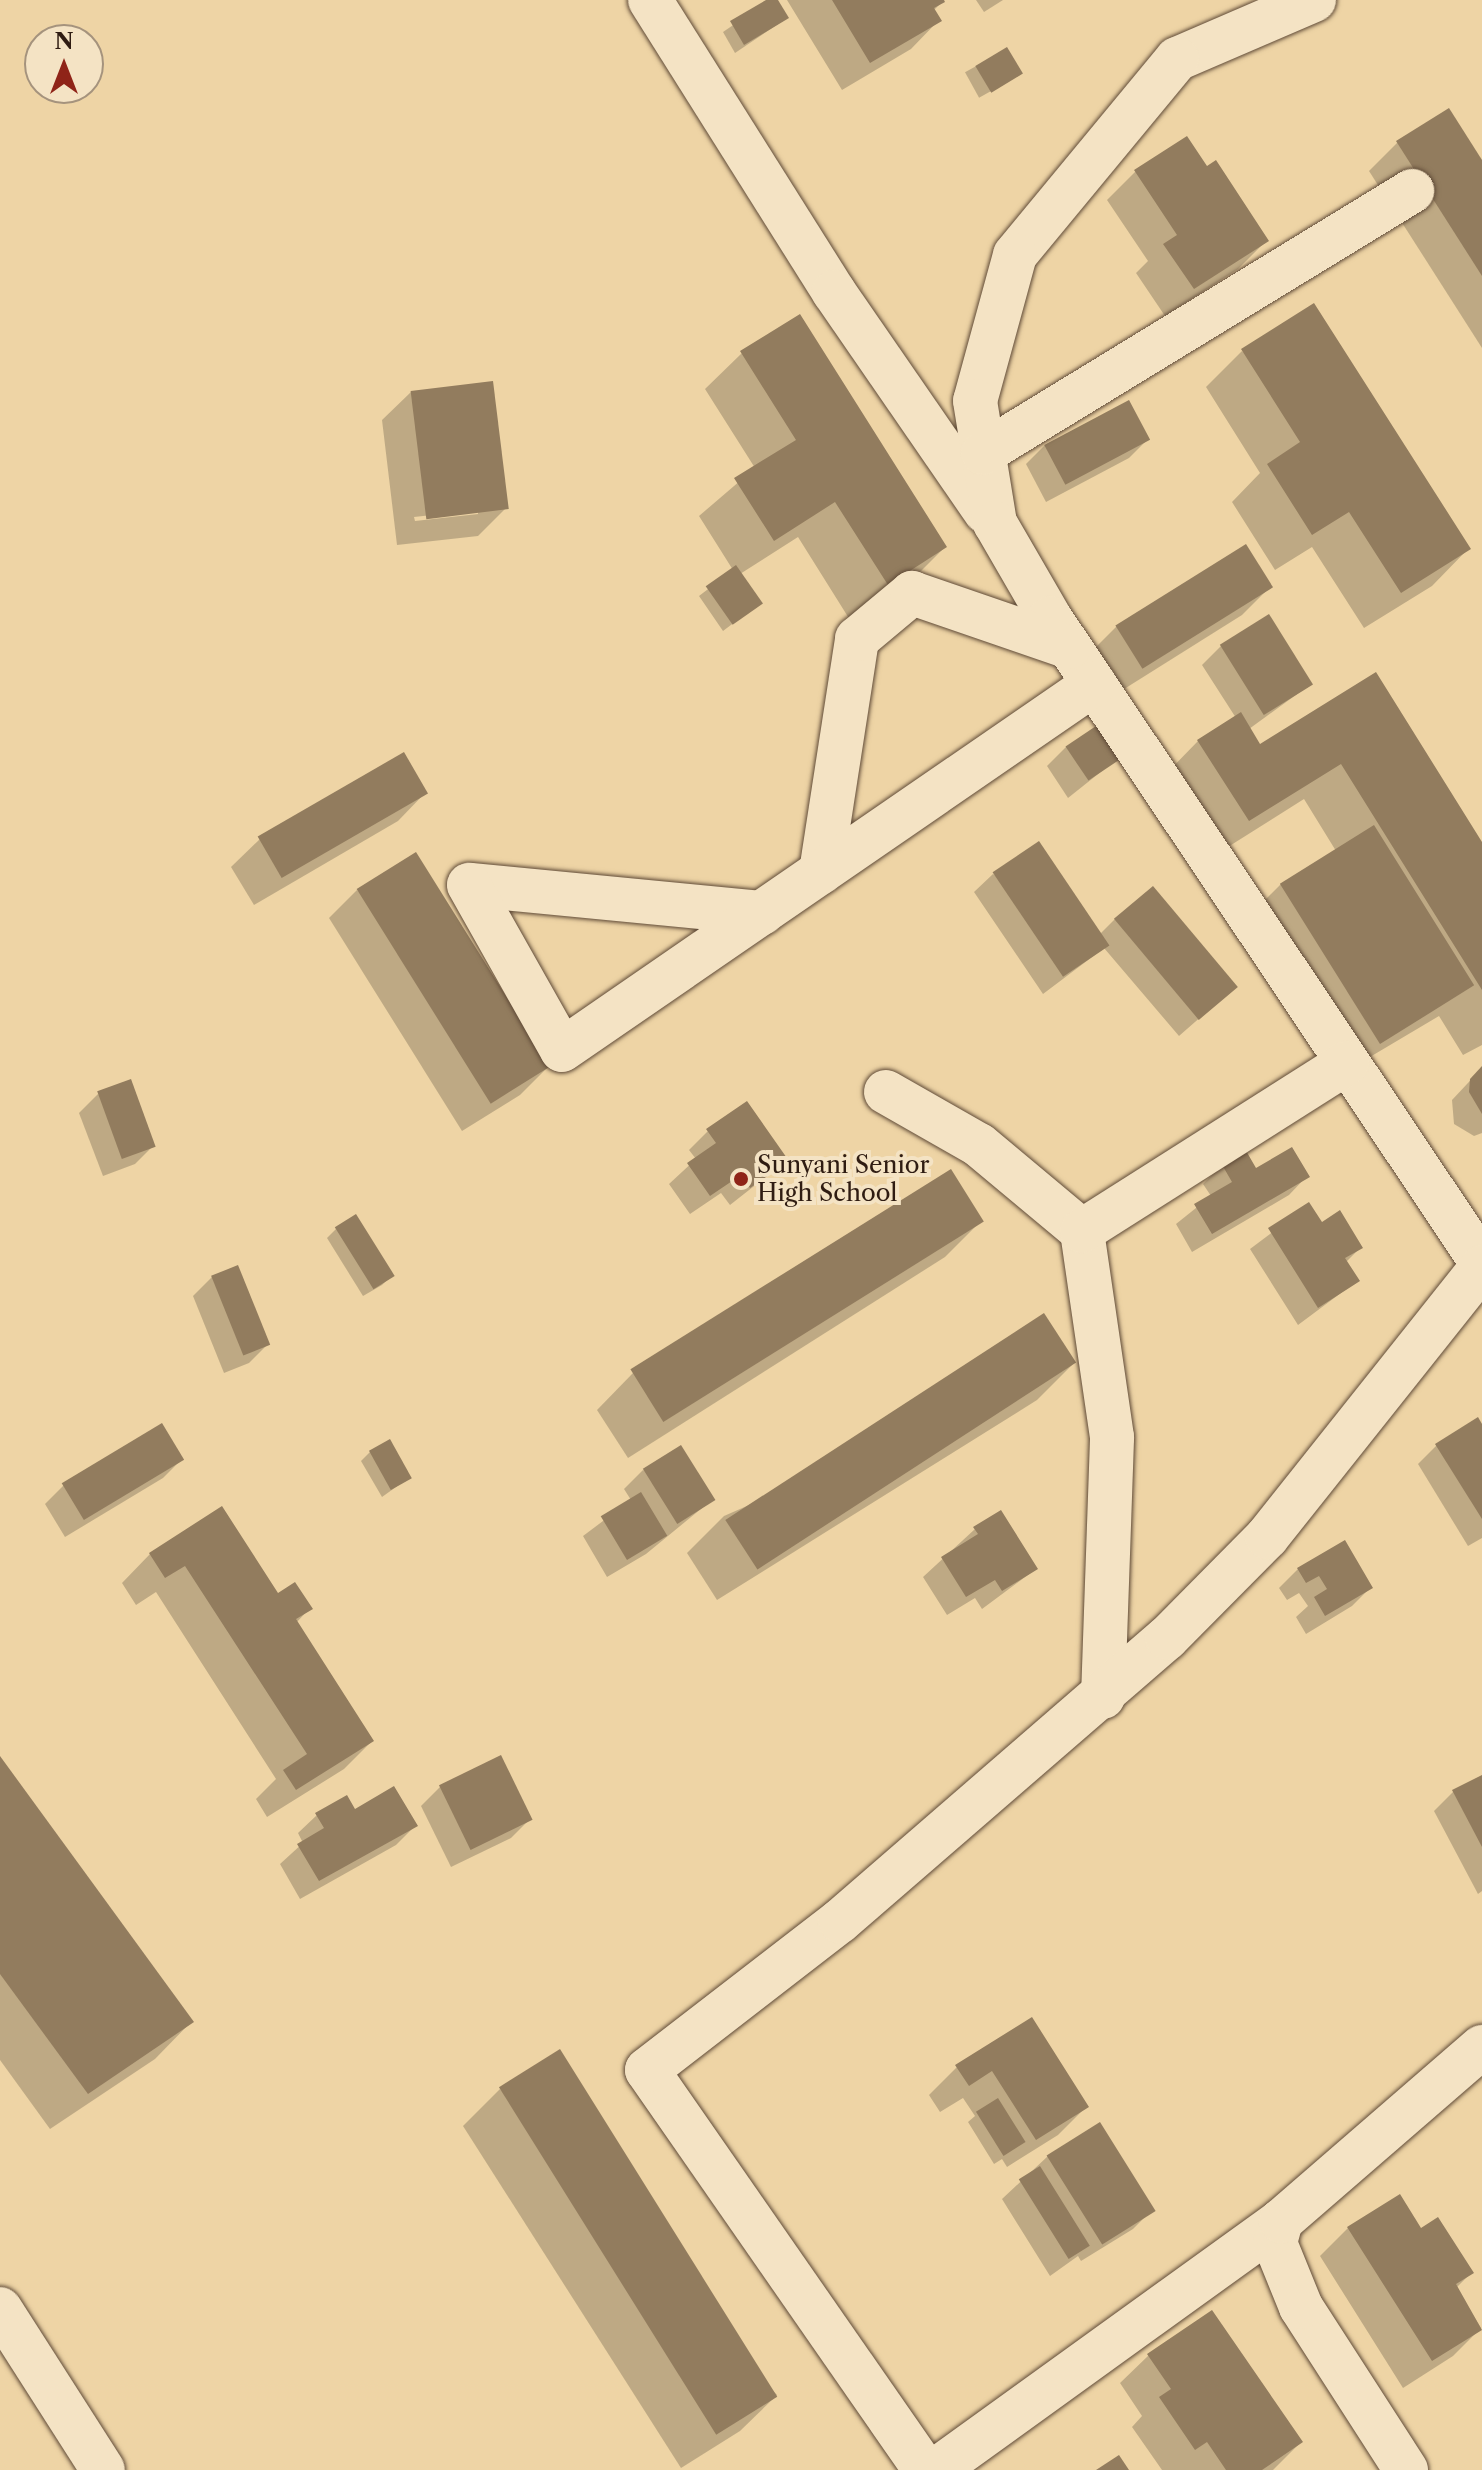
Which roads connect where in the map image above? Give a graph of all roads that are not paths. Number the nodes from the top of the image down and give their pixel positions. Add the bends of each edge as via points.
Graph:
1 (650, 0) edge
2 (1314, 0) edge
3 (1412, 191) dead end
4 (983, 453) junction
5 (995, 523) junction
6 (1069, 647) junction
7 (1094, 684) junction
8 (821, 872) junction
9 (762, 913) junction
10 (1347, 1063) junction
11 (886, 1092) dead end
12 (1082, 1231) junction
13 (1482, 1265) edge
14 (1103, 1697) junction
15 (1482, 2047) edge
16 (1281, 2221) junction
17 (0, 2309) edge
18 (103, 2470) edge
19 (925, 2470) edge
20 (936, 2470) edge
21 (1406, 2470) edge

1 - 5 street via 834,292
2 - 4 street via 1177,59 1015,255 975,401
3 - 4 street
4 - 5 street
5 - 6 street
6 - 7 street
6 - 8 street via 912,593 857,639
7 - 8 street
7 - 10 street
8 - 9 street
9 - 9 street via 562,1050 469,885 484,887
10 - 12 street
10 - 13 street
11 - 12 street via 979,1145
12 - 14 street via 1112,1437
13 - 14 street via 1267,1537
14 - 19 street via 840,1921 647,2070
15 - 16 street
16 - 20 street
16 - 21 street via 1275,2243 1301,2307
17 - 18 street

